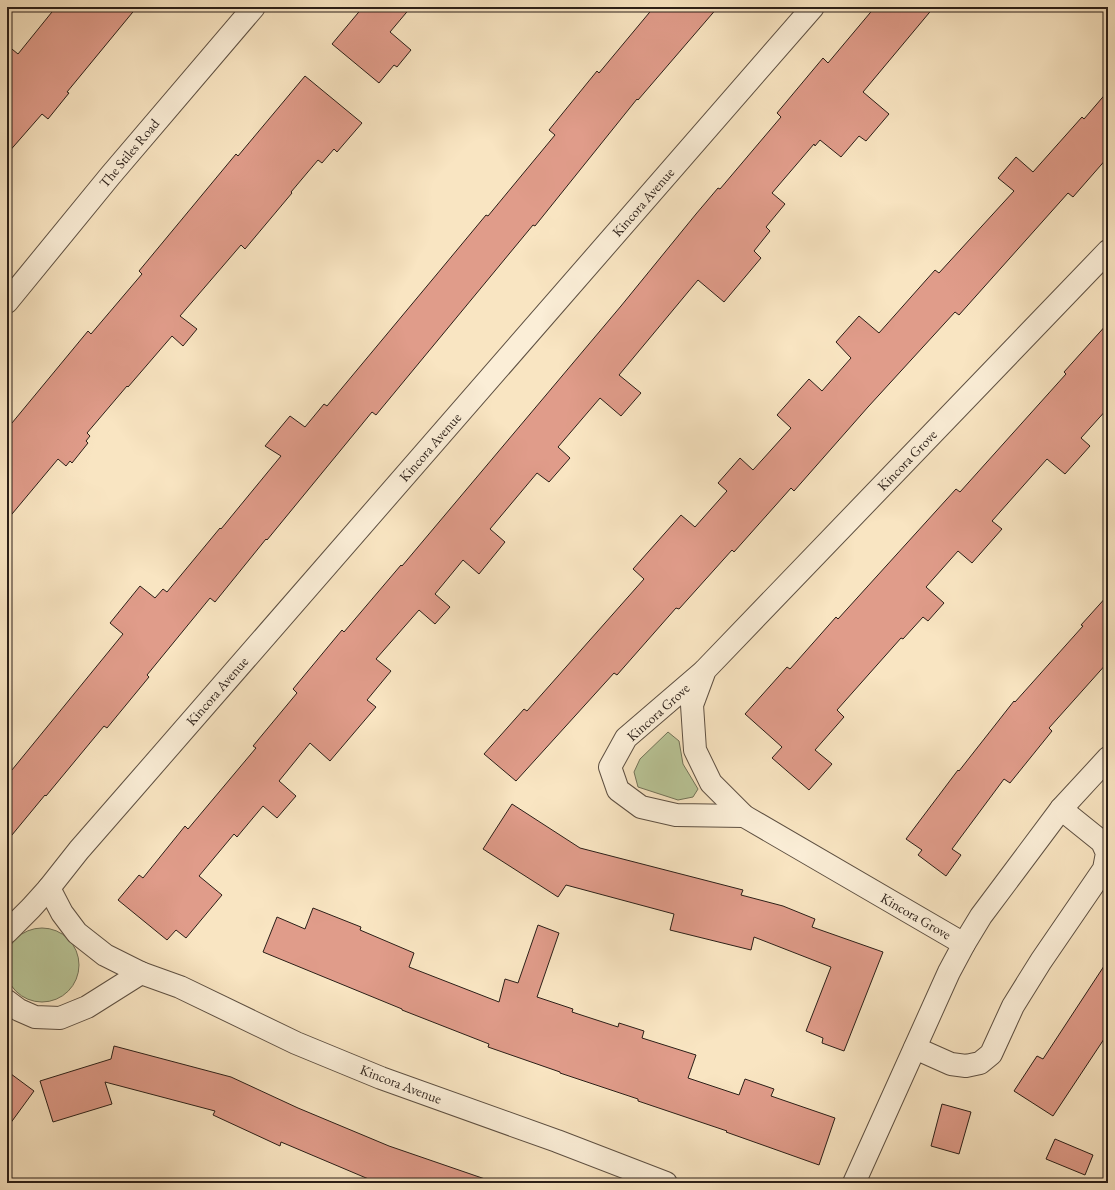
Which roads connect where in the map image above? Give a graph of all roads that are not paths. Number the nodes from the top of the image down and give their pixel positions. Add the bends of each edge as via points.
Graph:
1 (254, 7) edge
2 (813, 7) edge
3 (1108, 251) edge
4 (7, 302) edge
5 (705, 670) junction
6 (1108, 758) edge
7 (1061, 809) junction
8 (744, 816) junction
9 (49, 888) junction
10 (7, 932) edge
11 (964, 944) junction
12 (141, 974) junction
13 (7, 1001) edge
14 (915, 1048) junction
15 (666, 1183) edge
16 (854, 1183) edge

1 - 4 street, The Stiles Road
2 - 9 street, Kincora Avenue via 124,798
3 - 5 street, Kincora Grove
5 - 8 street, Kincora Grove via 692,705 695,750 711,783
5 - 8 street, Kincora Grove via 626,738 610,767 618,790 641,807 676,815
6 - 7 street
7 - 11 street via 981,916
7 - 14 street via 1102,842 1107,853 1104,869 1013,1006 991,1054 980,1063 966,1066 952,1064
8 - 11 street, Kincora Grove
9 - 10 street, Kincora Avenue
9 - 12 street, Kincora Avenue via 62,913 77,933 104,955
11 - 14 street
12 - 13 street via 87,1008 60,1018 35,1017
12 - 15 street, Kincora Avenue via 180,987 296,1043 381,1078
14 - 16 street

